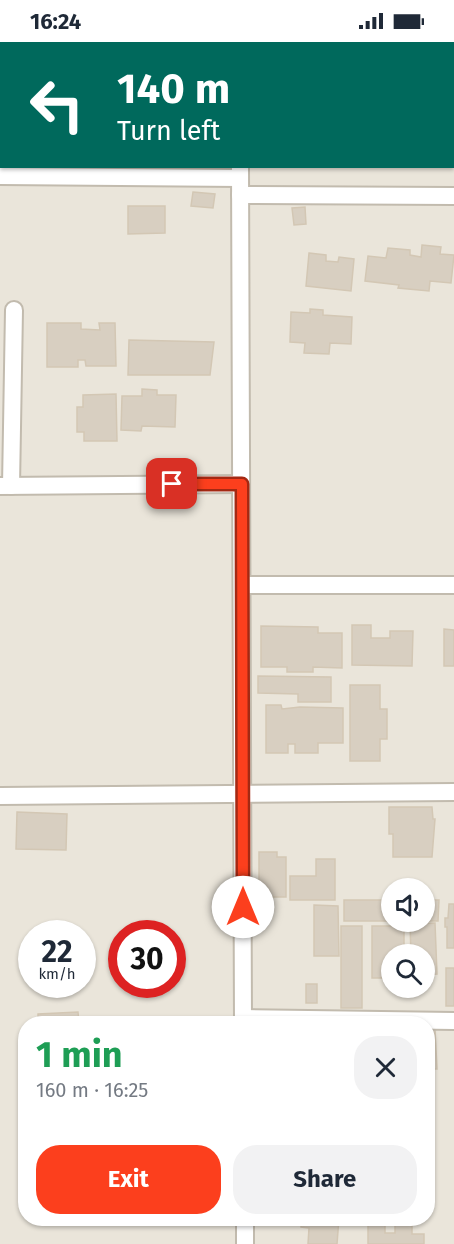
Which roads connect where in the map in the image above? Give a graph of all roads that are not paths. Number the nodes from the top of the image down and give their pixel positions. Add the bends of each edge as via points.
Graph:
1 (0, 176) edge
2 (240, 180) edge
3 (454, 196) edge
4 (14, 310) dead end
5 (242, 484) junction
6 (5, 486) edge
7 (242, 585) junction
8 (454, 585) edge
9 (454, 792) edge
10 (243, 795) junction
11 (0, 796) edge
12 (243, 1016) edge
13 (435, 1021) edge
14 (454, 1021) edge
15 (245, 1226) edge
16 (245, 1244) edge

1 - 2 street
2 - 3 street
2 - 5 street
4 - 6 street
5 - 6 street
5 - 7 street
7 - 8 street
7 - 10 street
9 - 10 street
10 - 11 street
10 - 12 street
13 - 14 street
15 - 16 street

